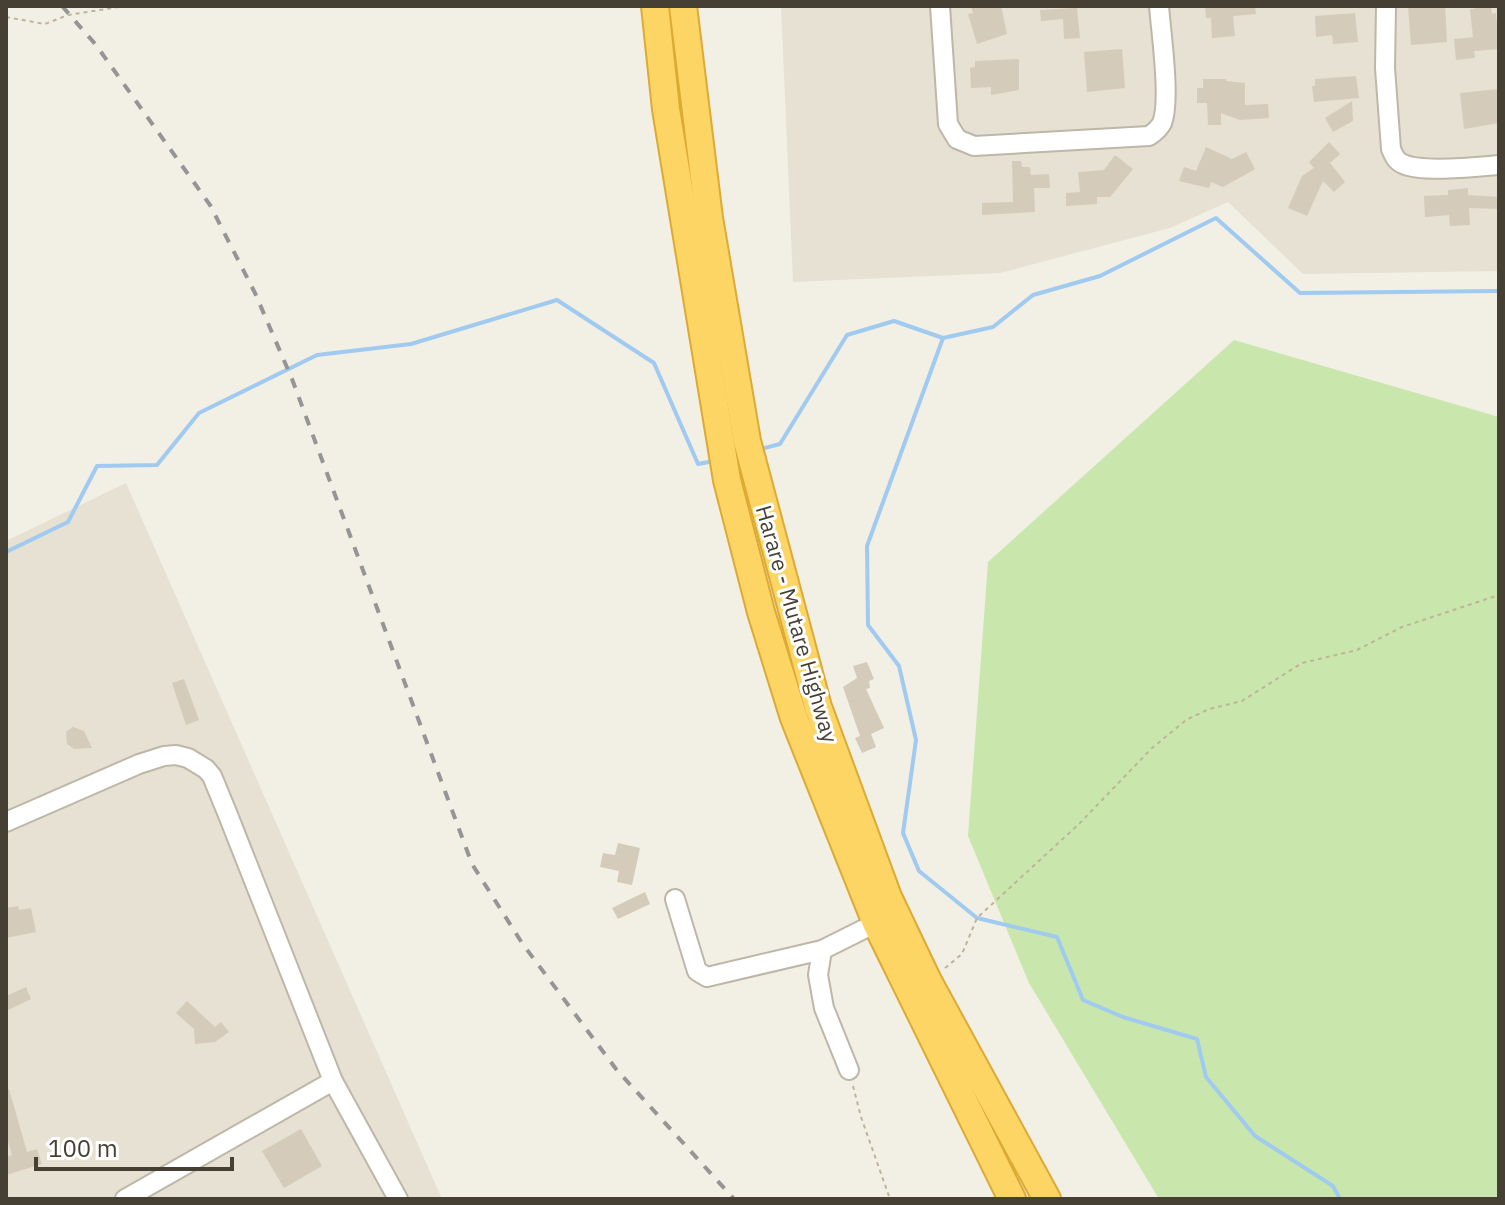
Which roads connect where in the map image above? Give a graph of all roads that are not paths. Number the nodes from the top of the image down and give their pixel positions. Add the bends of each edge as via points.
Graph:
1 (655, 6) edge
2 (683, 6) edge
3 (940, 6) edge
4 (1159, 6) edge
5 (1386, 6) edge
6 (1499, 165) edge
7 (6, 822) edge
8 (675, 899) dead end
9 (876, 923) junction
10 (822, 950) junction
11 (849, 1070) road end
12 (333, 1081) junction
13 (1040, 1196) edge
14 (125, 1199) edge
15 (398, 1199) edge
16 (1012, 1199) edge

1 - 9 highway, Harare - Mutare Highway via 666,109 727,480 794,718
2 - 13 highway, Harare - Mutare Highway via 709,218 747,441 818,707 888,897
3 - 4 street via 948,124 957,139 974,146 1156,132 1165,106
5 - 6 street via 1387,95 1391,149 1397,160 1411,167
7 - 12 street via 164,756 188,758 206,769
8 - 10 street via 697,971 707,977
9 - 10 street
9 - 16 highway, Harare - Mutare Highway
10 - 11 street via 818,975 824,1008
12 - 14 street
12 - 15 street

